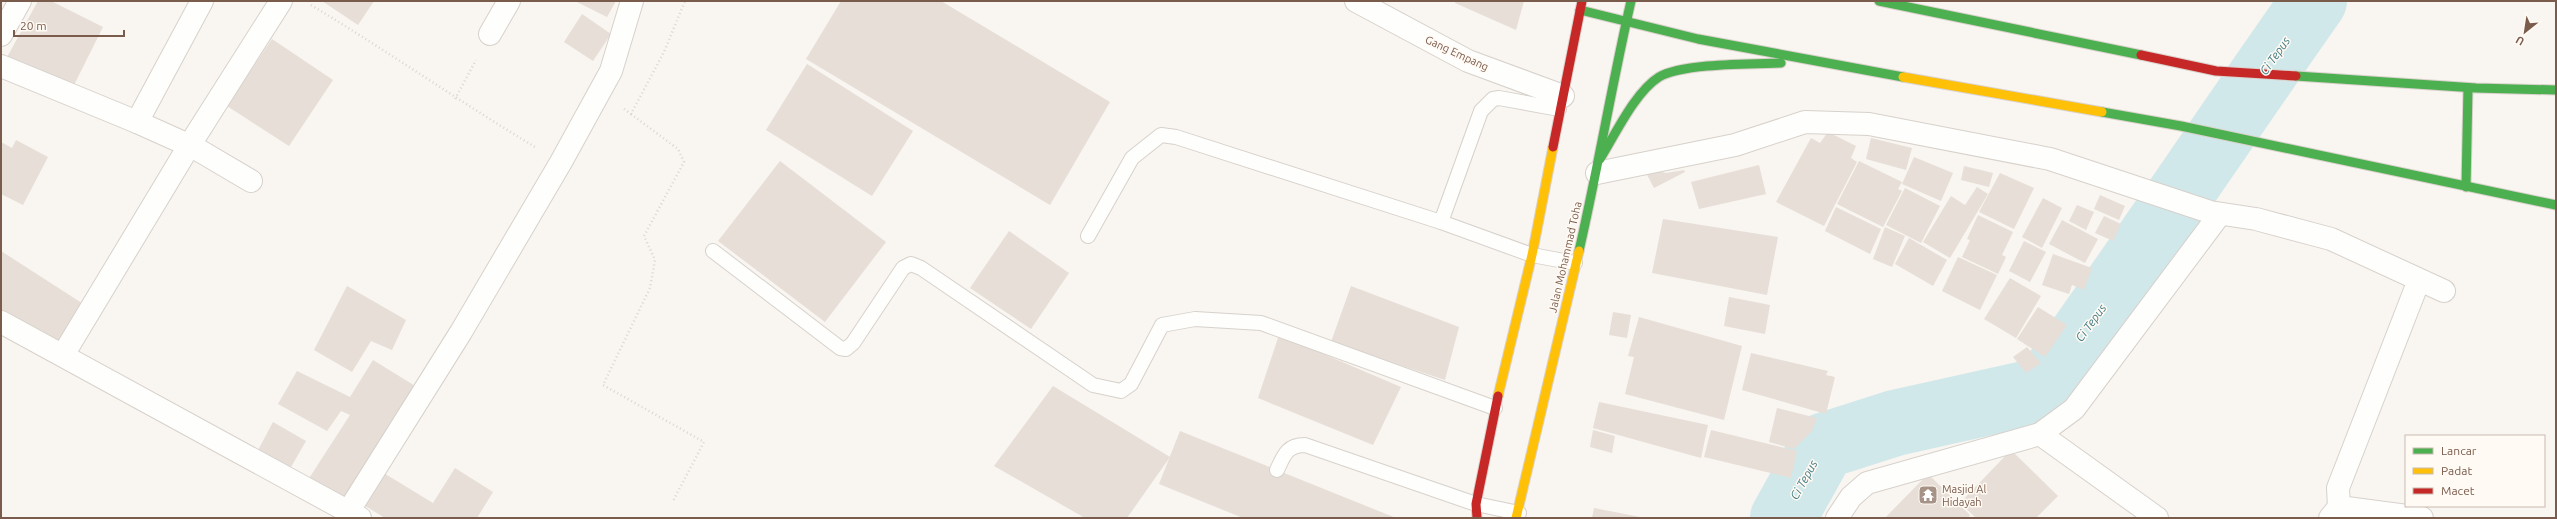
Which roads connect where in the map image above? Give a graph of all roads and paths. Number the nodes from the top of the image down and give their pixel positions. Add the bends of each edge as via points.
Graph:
1 (20, 1) edge
2 (202, 1) edge
3 (281, 1) edge
4 (304, 1) edge
5 (509, 1) edge
6 (632, 1) edge
7 (685, 1) edge
8 (1356, 1) edge
9 (1631, 1) edge
10 (1879, 1) edge
11 (1581, 6) edge
12 (1626, 21) junction
13 (490, 34) joint
14 (1, 36) edge
15 (1810, 61) junction
16 (1, 66) edge
17 (2468, 88) junction
18 (2556, 90) edge
19 (598, 93) junction
20 (455, 99) junction
21 (1561, 102) junction
22 (630, 114) junction
23 (137, 122) junction
24 (189, 146) junction
25 (561, 162) junction
26 (1598, 166) junction
27 (251, 181) dead end
28 (2466, 187) junction
29 (2556, 205) edge
30 (2215, 213) junction
31 (1441, 222) junction
32 (1088, 236) dead end
33 (713, 251) dead end
34 (1532, 255) junction
35 (1575, 263) junction
36 (2419, 280) junction
37 (2444, 291) dead end
38 (1, 322) edge
39 (63, 356) junction
40 (1495, 408) junction
41 (2040, 434) junction
42 (1277, 470) dead end
43 (673, 501) dead end
44 (1476, 511) edge
45 (2334, 512) edge
46 (354, 515) edge
47 (1517, 516) edge
48 (1837, 518) edge
49 (2157, 518) edge
50 (2422, 518) edge

1 - 14 street
2 - 23 street
3 - 24 street
4 - 20 path via 370,41
5 - 13 street
6 - 19 street via 611,71
7 - 22 path via 664,52
8 - 21 street, Gang Empang via 1468,61
9 - 12 main road, Jalan Mohammad Toha
10 - 17 main road via 2216,71
11 - 12 main road
11 - 21 main road
12 - 15 main road via 1698,39
12 - 26 main road, Jalan Mohammad Toha
13 - 20 path
15 - 26 main road via 1698,69 1660,76 1637,100
15 - 28 main road via 2180,126
16 - 23 street
17 - 18 main road
17 - 28 main road
19 - 22 path
19 - 25 street
20 - 25 path
21 - 31 lane via 1499,98 1487,103 1482,110
21 - 34 main road
22 - 43 path via 678,148 684,162 644,236 654,260 650,288 603,385 704,442
23 - 24 street
24 - 27 street
24 - 39 street
25 - 46 street
26 - 30 street via 1735,145 1805,122 1869,124 2050,159
26 - 35 main road, Jalan Mohammad Toha
28 - 29 main road
30 - 36 street via 2256,219 2331,239
30 - 41 street via 2074,409
31 - 32 lane via 1176,136 1161,135 1132,158
31 - 34 lane
33 - 40 lane via 840,348 846,349 853,343 903,268 911,264 921,268 1093,385 1121,391 1131,384 1162,325 1195,319 1261,323
34 - 35 lane
34 - 40 main road
35 - 47 main road, Jalan Mohammad Toha
36 - 37 street
36 - 45 street via 2338,488
38 - 39 street
39 - 46 street
40 - 44 main road
41 - 48 street via 1867,483 1851,497
41 - 49 street
42 - 44 lane via 1287,450 1295,445 1305,445
44 - 47 lane
45 - 50 street

